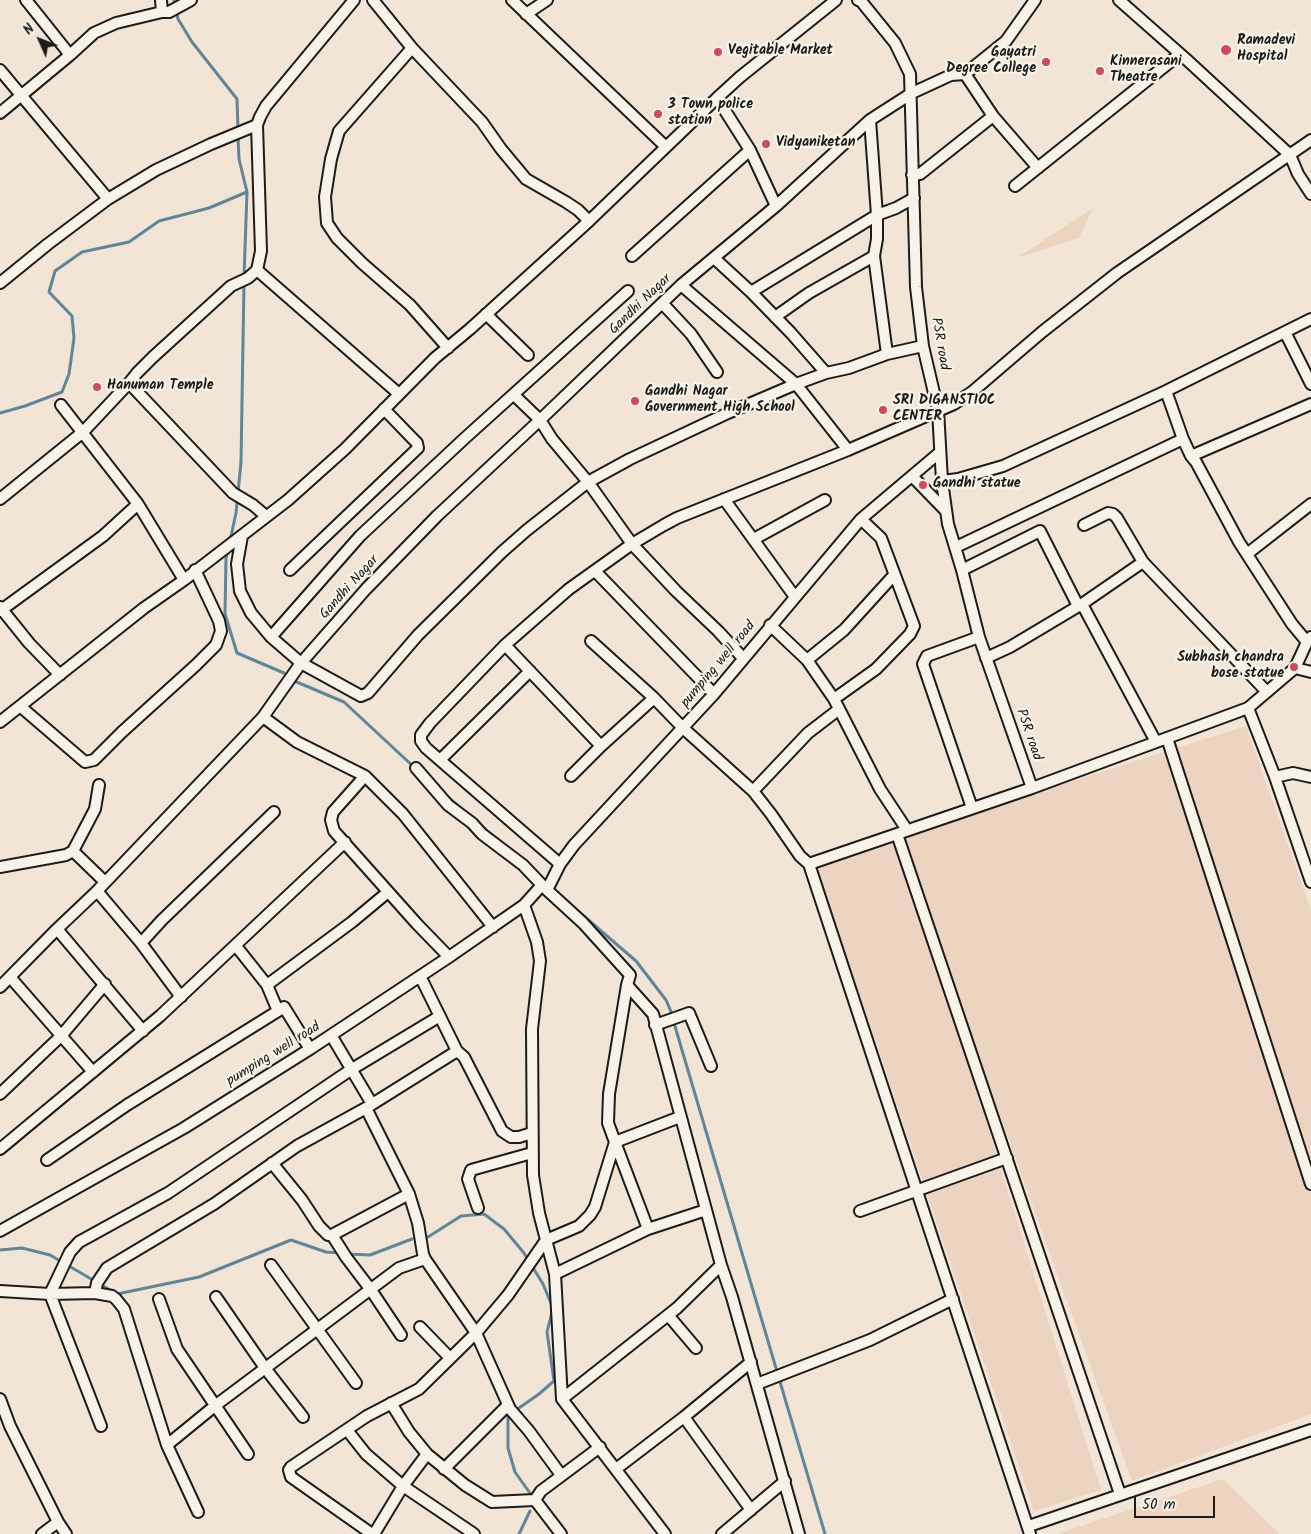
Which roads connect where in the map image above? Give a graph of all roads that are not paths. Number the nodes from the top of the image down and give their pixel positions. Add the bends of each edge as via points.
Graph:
1 (26, 0) edge
2 (161, 0) edge
3 (191, 0) edge
4 (354, 0) edge
5 (373, 0) edge
6 (512, 0) edge
7 (547, 0) edge
8 (836, 0) edge
9 (861, 0) edge
10 (1035, 0) edge
11 (1119, 0) edge
12 (170, 10) junction
13 (526, 14) junction
14 (412, 48) junction
15 (1180, 54) junction
16 (70, 55) junction
17 (0, 70) edge
18 (964, 74) junction
19 (912, 93) junction
20 (21, 97) junction
21 (717, 98) junction
22 (0, 112) edge
23 (993, 116) junction
24 (870, 120) junction
25 (257, 125) junction
26 (1311, 140) edge
27 (666, 147) junction
28 (750, 150) junction
29 (1290, 155) junction
30 (1038, 168) junction
31 (912, 175) junction
32 (1014, 186) dead end
33 (1311, 194) edge
34 (914, 198) junction
35 (108, 199) junction
36 (776, 206) junction
37 (877, 215) junction
38 (589, 221) junction
39 (632, 256) dead end
40 (874, 256) junction
41 (714, 258) junction
42 (257, 270) junction
43 (0, 283) edge
44 (681, 285) junction
45 (628, 291) dead end
46 (751, 292) junction
47 (663, 304) junction
48 (486, 314) junction
49 (774, 316) junction
50 (1311, 319) edge
51 (1285, 332) junction
52 (923, 346) junction
53 (448, 348) junction
54 (887, 354) junction
55 (528, 355) dead end
56 (717, 372) dead end
57 (826, 373) junction
58 (129, 383) junction
59 (796, 384) junction
60 (1311, 384) edge
61 (1166, 391) junction
62 (399, 394) junction
63 (514, 395) junction
64 (1311, 404) edge
65 (61, 405) dead end
66 (384, 409) junction
67 (938, 410) junction
68 (540, 420) junction
69 (83, 432) junction
70 (1183, 439) junction
71 (848, 450) junction
72 (939, 453) junction
73 (1191, 456) junction
74 (912, 476) junction
75 (942, 481) junction
76 (588, 482) junction
77 (0, 499) edge
78 (724, 500) junction
79 (825, 500) dead end
80 (138, 504) junction
81 (1311, 504) edge
82 (947, 511) junction
83 (266, 516) junction
84 (860, 519) junction
85 (1084, 525) dead end
86 (239, 537) junction
87 (754, 539) junction
88 (632, 544) junction
89 (956, 547) junction
90 (1247, 554) junction
91 (1143, 562) junction
92 (196, 570) junction
93 (290, 570) dead end
94 (962, 570) junction
95 (594, 571) junction
96 (894, 575) junction
97 (184, 580) junction
98 (795, 597) junction
99 (1080, 605) junction
100 (1, 609) edge
101 (770, 626) junction
102 (271, 637) junction
103 (979, 637) junction
104 (1309, 640) edge
105 (591, 641) dead end
106 (505, 645) junction
107 (743, 658) junction
108 (986, 658) junction
109 (808, 660) junction
110 (298, 667) junction
111 (1294, 668) junction
112 (530, 671) junction
113 (1311, 672) edge
114 (60, 675) junction
115 (1267, 692) junction
116 (714, 694) junction
117 (654, 698) junction
118 (834, 699) junction
119 (21, 707) junction
120 (1248, 708) junction
121 (838, 710) junction
122 (263, 717) junction
123 (0, 722) edge
124 (683, 728) junction
125 (1167, 738) junction
126 (1156, 742) junction
127 (601, 746) junction
128 (440, 760) junction
129 (416, 768) dead end
130 (364, 776) junction
131 (570, 776) dead end
132 (1275, 777) junction
133 (1311, 777) edge
134 (98, 785) dead end
135 (1032, 788) junction
136 (752, 791) junction
137 (972, 808) junction
138 (274, 812) dead end
139 (902, 832) junction
140 (344, 842) junction
141 (72, 851) junction
142 (560, 864) junction
143 (809, 864) junction
144 (0, 867) edge
145 (105, 882) junction
146 (1311, 882) edge
147 (545, 888) junction
148 (98, 891) junction
149 (388, 892) junction
150 (524, 905) junction
151 (493, 927) junction
152 (57, 928) junction
153 (141, 943) junction
154 (236, 946) junction
155 (449, 957) junction
156 (420, 976) junction
157 (10, 977) junction
158 (105, 984) junction
159 (1, 985) edge
160 (267, 985) junction
161 (627, 985) junction
162 (180, 997) junction
163 (278, 1011) junction
164 (440, 1016) junction
165 (655, 1024) junction
166 (143, 1031) junction
167 (331, 1035) junction
168 (61, 1036) junction
169 (310, 1049) junction
170 (457, 1051) junction
171 (711, 1066) dead end
172 (352, 1069) junction
173 (94, 1072) junction
174 (0, 1094) edge
175 (369, 1106) junction
176 (680, 1117) junction
177 (532, 1133) junction
178 (615, 1142) junction
179 (0, 1149) edge
180 (532, 1153) junction
181 (1007, 1158) junction
182 (47, 1160) dead end
183 (272, 1163) junction
184 (1311, 1184) edge
185 (917, 1189) junction
186 (409, 1194) junction
187 (478, 1208) dead end
188 (706, 1210) junction
189 (860, 1211) dead end
190 (648, 1229) junction
191 (0, 1231) edge
192 (332, 1235) junction
193 (546, 1240) junction
194 (425, 1259) junction
195 (271, 1265) dead end
196 (721, 1265) junction
197 (555, 1274) junction
198 (96, 1288) junction
199 (371, 1290) junction
200 (0, 1292) edge
201 (50, 1294) junction
202 (216, 1297) dead end
203 (158, 1299) dead end
204 (953, 1299) junction
205 (668, 1315) junction
206 (420, 1327) dead end
207 (318, 1330) junction
208 (476, 1333) junction
209 (401, 1335) dead end
210 (696, 1348) dead end
211 (450, 1358) junction
212 (751, 1362) junction
213 (266, 1368) junction
214 (356, 1383) dead end
215 (757, 1384) junction
216 (0, 1399) edge
217 (562, 1399) junction
218 (391, 1403) junction
219 (216, 1405) junction
220 (508, 1406) junction
221 (303, 1417) dead end
222 (684, 1417) junction
223 (101, 1426) dead end
224 (347, 1430) junction
225 (1311, 1430) edge
226 (168, 1445) junction
227 (600, 1447) junction
228 (248, 1454) dead end
229 (428, 1454) junction
230 (444, 1469) junction
231 (616, 1469) junction
232 (561, 1475) junction
233 (785, 1481) junction
234 (404, 1486) junction
235 (1120, 1494) junction
236 (535, 1500) junction
237 (751, 1510) junction
238 (198, 1512) dead end
239 (58, 1522) junction
240 (1029, 1530) edge
241 (42, 1534) edge
242 (66, 1534) edge
243 (373, 1534) edge
244 (474, 1534) edge
245 (561, 1534) edge
246 (665, 1534) edge
247 (722, 1534) edge
248 (800, 1534) edge

1 - 16 street
2 - 12 street
3 - 12 street
4 - 25 street via 266,106
5 - 14 street
6 - 13 street
7 - 13 street
8 - 21 street
9 - 19 street, PSR road via 895,43 910,74
10 - 18 street, Gandhi Nagar via 1006,41
11 - 15 street
12 - 16 street via 116,23 94,33
13 - 27 street
14 - 38 street via 482,122 526,179 578,210
14 - 53 street via 339,131 325,197 327,223 337,238 410,305
15 - 29 street
15 - 30 street
16 - 20 street
17 - 20 street
18 - 19 street, Gandhi Nagar via 951,75
18 - 23 street
19 - 24 street, Gandhi Nagar
19 - 31 street, PSR road
20 - 22 street
20 - 35 street
21 - 27 street
21 - 28 street
23 - 30 street
23 - 31 street via 920,174
24 - 36 street, Gandhi Nagar
24 - 37 street
25 - 35 street via 156,170
25 - 42 street via 262,251
26 - 29 street
27 - 38 street
28 - 36 street
28 - 39 street
29 - 33 street
29 - 67 street via 1117,273 972,392
30 - 32 street
31 - 34 street, PSR road
34 - 37 street
34 - 52 street, PSR road via 916,288
35 - 43 street
36 - 41 street, Gandhi Nagar
37 - 40 street
37 - 46 street
38 - 48 street
40 - 49 street
40 - 54 street
41 - 44 street, Gandhi Nagar
41 - 46 street
42 - 58 street via 231,286
42 - 62 street
44 - 47 street, Gandhi Nagar
44 - 59 street
45 - 63 street
46 - 49 street
47 - 56 street via 691,334
47 - 68 street, Gandhi Nagar
48 - 53 street
48 - 55 street
49 - 57 street
50 - 51 street
51 - 60 street
51 - 61 street
52 - 54 street
52 - 67 street, PSR road
53 - 62 street
54 - 57 street
57 - 59 street
58 - 69 street
58 - 83 street via 233,493
59 - 71 street
59 - 76 street via 630,459
61 - 70 street
61 - 75 street via 1003,466
62 - 66 street
63 - 68 street
63 - 102 street via 360,536
64 - 73 street
65 - 69 street
66 - 83 street via 345,449
66 - 93 street via 413,438 418,448
67 - 71 street
67 - 72 street, PSR road
68 - 76 street via 552,440
68 - 110 street, Gandhi Nagar via 437,516 366,589
69 - 77 street
69 - 80 street
70 - 73 street
70 - 89 street
71 - 78 street
72 - 74 street, pumping well road
72 - 75 street, PSR road
73 - 90 street
74 - 82 street
74 - 84 street, pumping well road
75 - 82 street, PSR road
76 - 88 street
76 - 110 street via 502,552 418,635 368,693 361,696
78 - 87 street
78 - 88 street via 677,518
79 - 87 street
80 - 97 street
80 - 100 street via 103,536
81 - 90 street
82 - 89 street, PSR road
83 - 86 street
84 - 96 street via 881,538
84 - 98 street, pumping well road
85 - 91 street via 1108,513 1113,514
86 - 92 street
86 - 102 street via 240,591 251,613
87 - 98 street
88 - 95 street
88 - 107 street
89 - 94 street, PSR road
90 - 104 street via 1292,624
91 - 99 street
91 - 115 street
92 - 97 street
92 - 119 street via 219,621 221,631 216,644 94,760 85,762
94 - 99 street via 1040,532
94 - 103 street, PSR road
95 - 106 street
95 - 116 street
96 - 109 street via 844,630
96 - 118 street via 914,626 876,669
97 - 114 street
98 - 101 street, pumping well road
99 - 108 street
99 - 126 street
100 - 114 street via 28,644
101 - 107 street, pumping well road
101 - 109 street
102 - 110 street
103 - 108 street, PSR road
103 - 137 street via 927,656 923,664
104 - 111 street
105 - 117 street
106 - 112 street
106 - 128 street via 421,735 421,741
107 - 116 street, pumping well road
108 - 135 street, PSR road
109 - 118 street
110 - 122 street, Gandhi Nagar
111 - 113 street
111 - 115 street
112 - 127 street
112 - 128 street
114 - 119 street
115 - 120 street
116 - 124 street, pumping well road
117 - 124 street
117 - 127 street
118 - 121 street
119 - 123 street
120 - 125 street
120 - 132 street
121 - 136 street via 808,733
121 - 139 street
122 - 130 street via 297,742
122 - 145 street, Gandhi Nagar
124 - 136 street
124 - 142 street, pumping well road
125 - 126 street
125 - 184 street
126 - 135 street
127 - 131 street
128 - 142 street
129 - 147 street via 448,805 523,865
130 - 140 street via 333,812 330,820
130 - 151 street via 403,814
132 - 133 street via 1293,773
132 - 146 street
134 - 141 street via 95,809
135 - 137 street
136 - 143 street
137 - 139 street
138 - 153 street
139 - 143 street
139 - 181 street
140 - 149 street
140 - 154 street
141 - 144 street via 66,855
141 - 145 street
142 - 147 street, pumping well road
143 - 185 street
145 - 148 street, Gandhi Nagar
147 - 150 street, pumping well road
147 - 161 street via 583,923 630,975
148 - 152 street, Gandhi Nagar
148 - 153 street
149 - 155 street
149 - 160 street
150 - 151 street, pumping well road
150 - 177 street via 540,961 532,1030
151 - 155 street, pumping well road
152 - 157 street, Gandhi Nagar
152 - 158 street
153 - 162 street
154 - 160 street
154 - 162 street
155 - 156 street, pumping well road
156 - 164 street
156 - 167 street, pumping well road
157 - 159 street, Gandhi Nagar
157 - 168 street
158 - 166 street
158 - 168 street
160 - 163 street
161 - 165 street via 653,1014
161 - 178 street via 609,1094 608,1122
162 - 166 street
163 - 169 street via 284,1007
163 - 182 street via 127,1105
164 - 170 street
164 - 172 street
165 - 171 street via 689,1013
165 - 176 street
166 - 173 street
167 - 169 street, pumping well road
167 - 172 street
168 - 173 street
168 - 174 street
169 - 191 street, pumping well road via 176,1133
170 - 175 street
170 - 177 street via 464,1057 502,1131 519,1137
172 - 175 street
172 - 201 street via 168,1193 79,1242 70,1252
173 - 179 street
175 - 183 street
175 - 186 street
176 - 178 street
176 - 188 street
177 - 180 street
178 - 190 street
178 - 193 street via 595,1207 586,1222
180 - 187 street via 471,1170 468,1179
180 - 193 street via 533,1175
181 - 185 street
181 - 235 street
183 - 192 street via 324,1232
183 - 198 street via 214,1204 107,1268
185 - 189 street
185 - 204 street
186 - 192 street
186 - 194 street
188 - 190 street
188 - 196 street
190 - 197 street
192 - 199 street
193 - 197 street
193 - 208 street via 508,1295
194 - 199 street via 399,1268
194 - 208 street
195 - 207 street
196 - 205 street
196 - 212 street
197 - 217 street
198 - 201 street
198 - 226 street via 112,1296 124,1309
199 - 207 street
199 - 209 street
200 - 201 street
201 - 223 street
202 - 213 street
203 - 219 street via 177,1349
204 - 215 street via 870,1340
204 - 240 street
205 - 210 street
205 - 217 street
206 - 211 street
207 - 213 street
207 - 214 street
208 - 211 street
208 - 220 street
211 - 218 street via 419,1389
212 - 215 street
212 - 222 street
213 - 219 street
213 - 221 street
215 - 233 street
216 - 239 street
217 - 227 street
218 - 224 street
218 - 229 street
219 - 226 street
219 - 228 street
220 - 230 street
220 - 232 street
222 - 231 street
222 - 237 street
224 - 234 street via 366,1454
224 - 243 street via 288,1472
225 - 235 street
226 - 238 street
227 - 231 street
227 - 232 street
229 - 230 street
229 - 234 street
230 - 236 street via 492,1502
231 - 246 street
232 - 236 street via 540,1491
233 - 237 street
233 - 248 street
234 - 243 street
234 - 244 street
235 - 240 street
236 - 245 street
237 - 247 street
239 - 241 street
239 - 242 street

